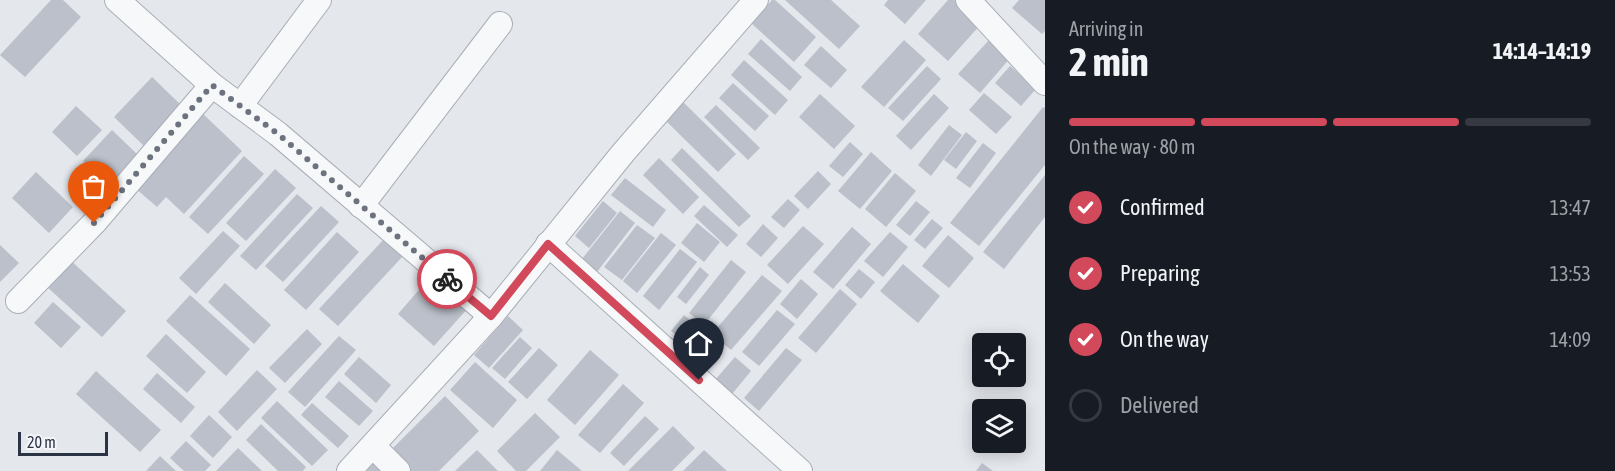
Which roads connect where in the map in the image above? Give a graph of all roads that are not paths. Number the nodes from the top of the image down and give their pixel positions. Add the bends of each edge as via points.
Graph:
1 (117, 0) edge
2 (319, 0) edge
3 (756, 0) edge
4 (968, 0) edge
5 (500, 24) dead end
6 (1045, 83) edge
7 (212, 85) junction
8 (240, 106) junction
9 (361, 206) junction
10 (548, 244) junction
11 (18, 301) dead end
12 (491, 316) junction
13 (372, 446) junction
14 (349, 471) edge
15 (398, 471) edge
16 (800, 471) edge

1 - 7 street
2 - 8 street
3 - 10 street
4 - 6 street
5 - 9 street
7 - 8 street
7 - 11 street via 94,223
8 - 9 street
9 - 12 street
10 - 12 street
10 - 16 street
12 - 13 street
13 - 14 street
13 - 15 street

